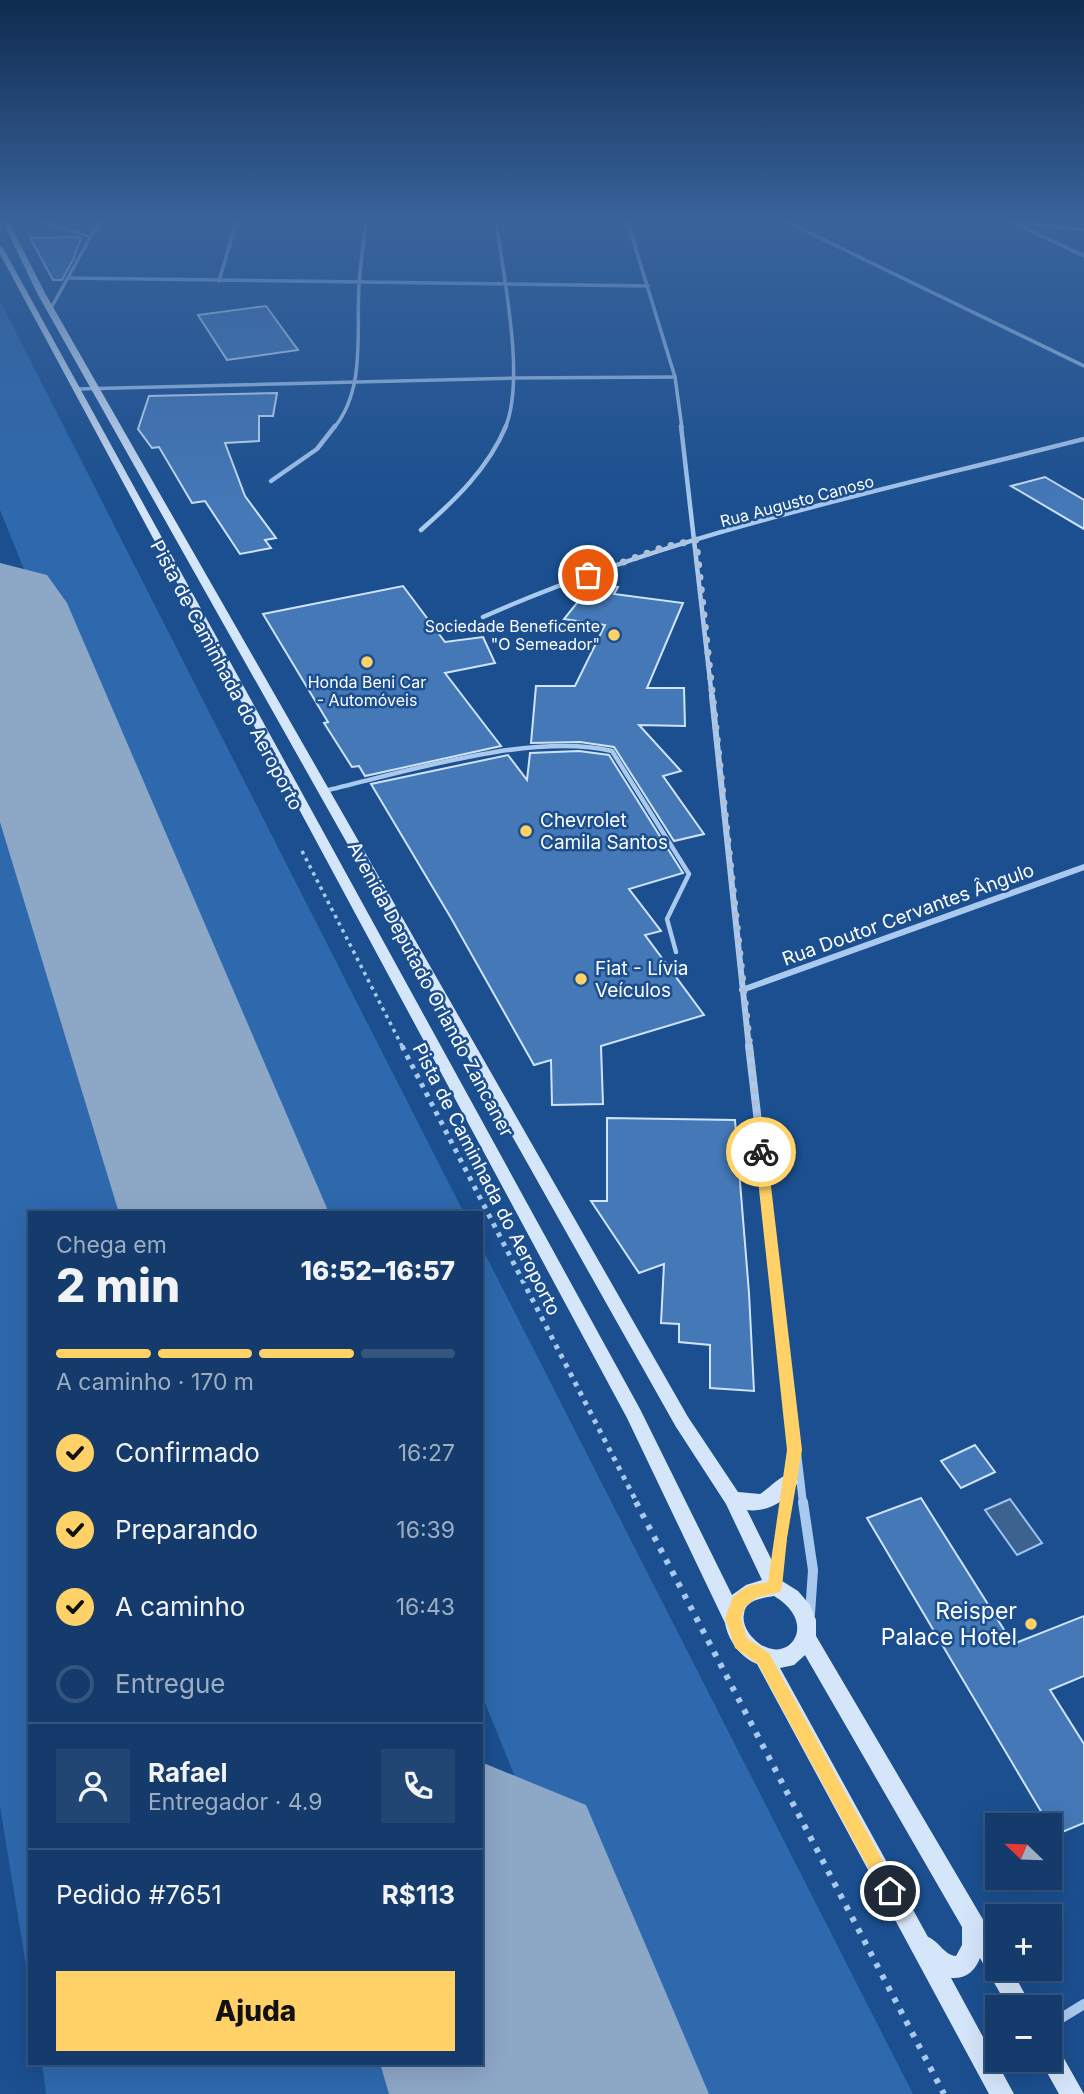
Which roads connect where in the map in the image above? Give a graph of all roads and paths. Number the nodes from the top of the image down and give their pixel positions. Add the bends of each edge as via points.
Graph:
1 (38, 318) edge
2 (56, 318) edge
3 (358, 318) edge
4 (507, 318) edge
5 (658, 318) edge
6 (984, 318) edge
7 (1084, 366) edge
8 (86, 370) junction
9 (69, 374) junction
10 (515, 377) junction
11 (676, 377) junction
12 (356, 382) junction
13 (96, 387) junction
14 (78, 389) junction
15 (106, 405) junction
16 (88, 407) junction
17 (1084, 439) edge
18 (271, 481) dead end
19 (421, 530) dead end
20 (696, 540) junction
21 (482, 617) dead end
22 (324, 791) junction
23 (297, 840) dead end
24 (1084, 867) edge
25 (676, 952) dead end
26 (742, 990) junction
27 (795, 1450) junction
28 (789, 1482) junction
29 (732, 1498) junction
30 (775, 1587) junction
31 (733, 1618) junction
32 (808, 1633) junction
33 (764, 1658) junction
34 (968, 1916) junction
35 (915, 1936) junction
36 (985, 1945) edge
37 (1084, 2004) edge
38 (1062, 2018) edge
39 (985, 2050) edge
40 (996, 2072) edge
41 (1059, 2072) edge
42 (944, 2094) edge
43 (1002, 2094) edge
44 (1072, 2094) edge

1 - 9 main road, Avenida Deputado Orlando Zancaner
2 - 8 main road, Avenida Deputado Orlando Zancaner
3 - 12 street
4 - 10 street
5 - 11 street
6 - 7 street
8 - 9 main road via 88,377 83,380
8 - 13 main road, Avenida Deputado Orlando Zancaner
9 - 14 main road, Avenida Deputado Orlando Zancaner
10 - 11 street
10 - 12 street
10 - 19 street via 512,412 495,452 452,503
11 - 20 street
12 - 13 street
12 - 18 street via 344,416 317,449
13 - 14 street
13 - 15 main road, Avenida Deputado Orlando Zancaner
14 - 16 main road, Avenida Deputado Orlando Zancaner
15 - 16 main road
15 - 22 main road, Avenida Deputado Orlando Zancaner
16 - 31 main road, Avenida Deputado Orlando Zancaner via 634,1414
17 - 20 street, Rua Augusto Canoso
20 - 21 street, Rua Augusto Canoso via 664,547
20 - 26 street
22 - 25 lane via 509,750 608,749 689,874 665,917
22 - 29 main road, Avenida Deputado Orlando Zancaner via 682,1422
23 - 42 path, Pista de Caminhada do Aeroporto
24 - 26 street, Rua Doutor Cervantes Ângulo
26 - 27 street
27 - 28 street
27 - 32 street via 813,1570
28 - 29 main road via 767,1502 749,1504
28 - 30 street
29 - 30 main road, Avenida Deputado Orlando Zancaner
30 - 31 main road via 752,1591 738,1602
30 - 32 main road, Avenida Deputado Orlando Zancaner via 797,1601
31 - 33 main road, Avenida Deputado Orlando Zancaner via 741,1643
32 - 33 main road via 797,1652 782,1659
32 - 34 main road, Avenida Deputado Orlando Zancaner
33 - 35 main road, Avenida Deputado Orlando Zancaner
34 - 35 main road via 974,1951 961,1966 943,1964
34 - 36 main road, Avenida Deputado Orlando Zancaner
35 - 39 main road, Avenida Deputado Orlando Zancaner
37 - 38 street
40 - 43 main road, Avenida Deputado Orlando Zancaner
41 - 44 main road

